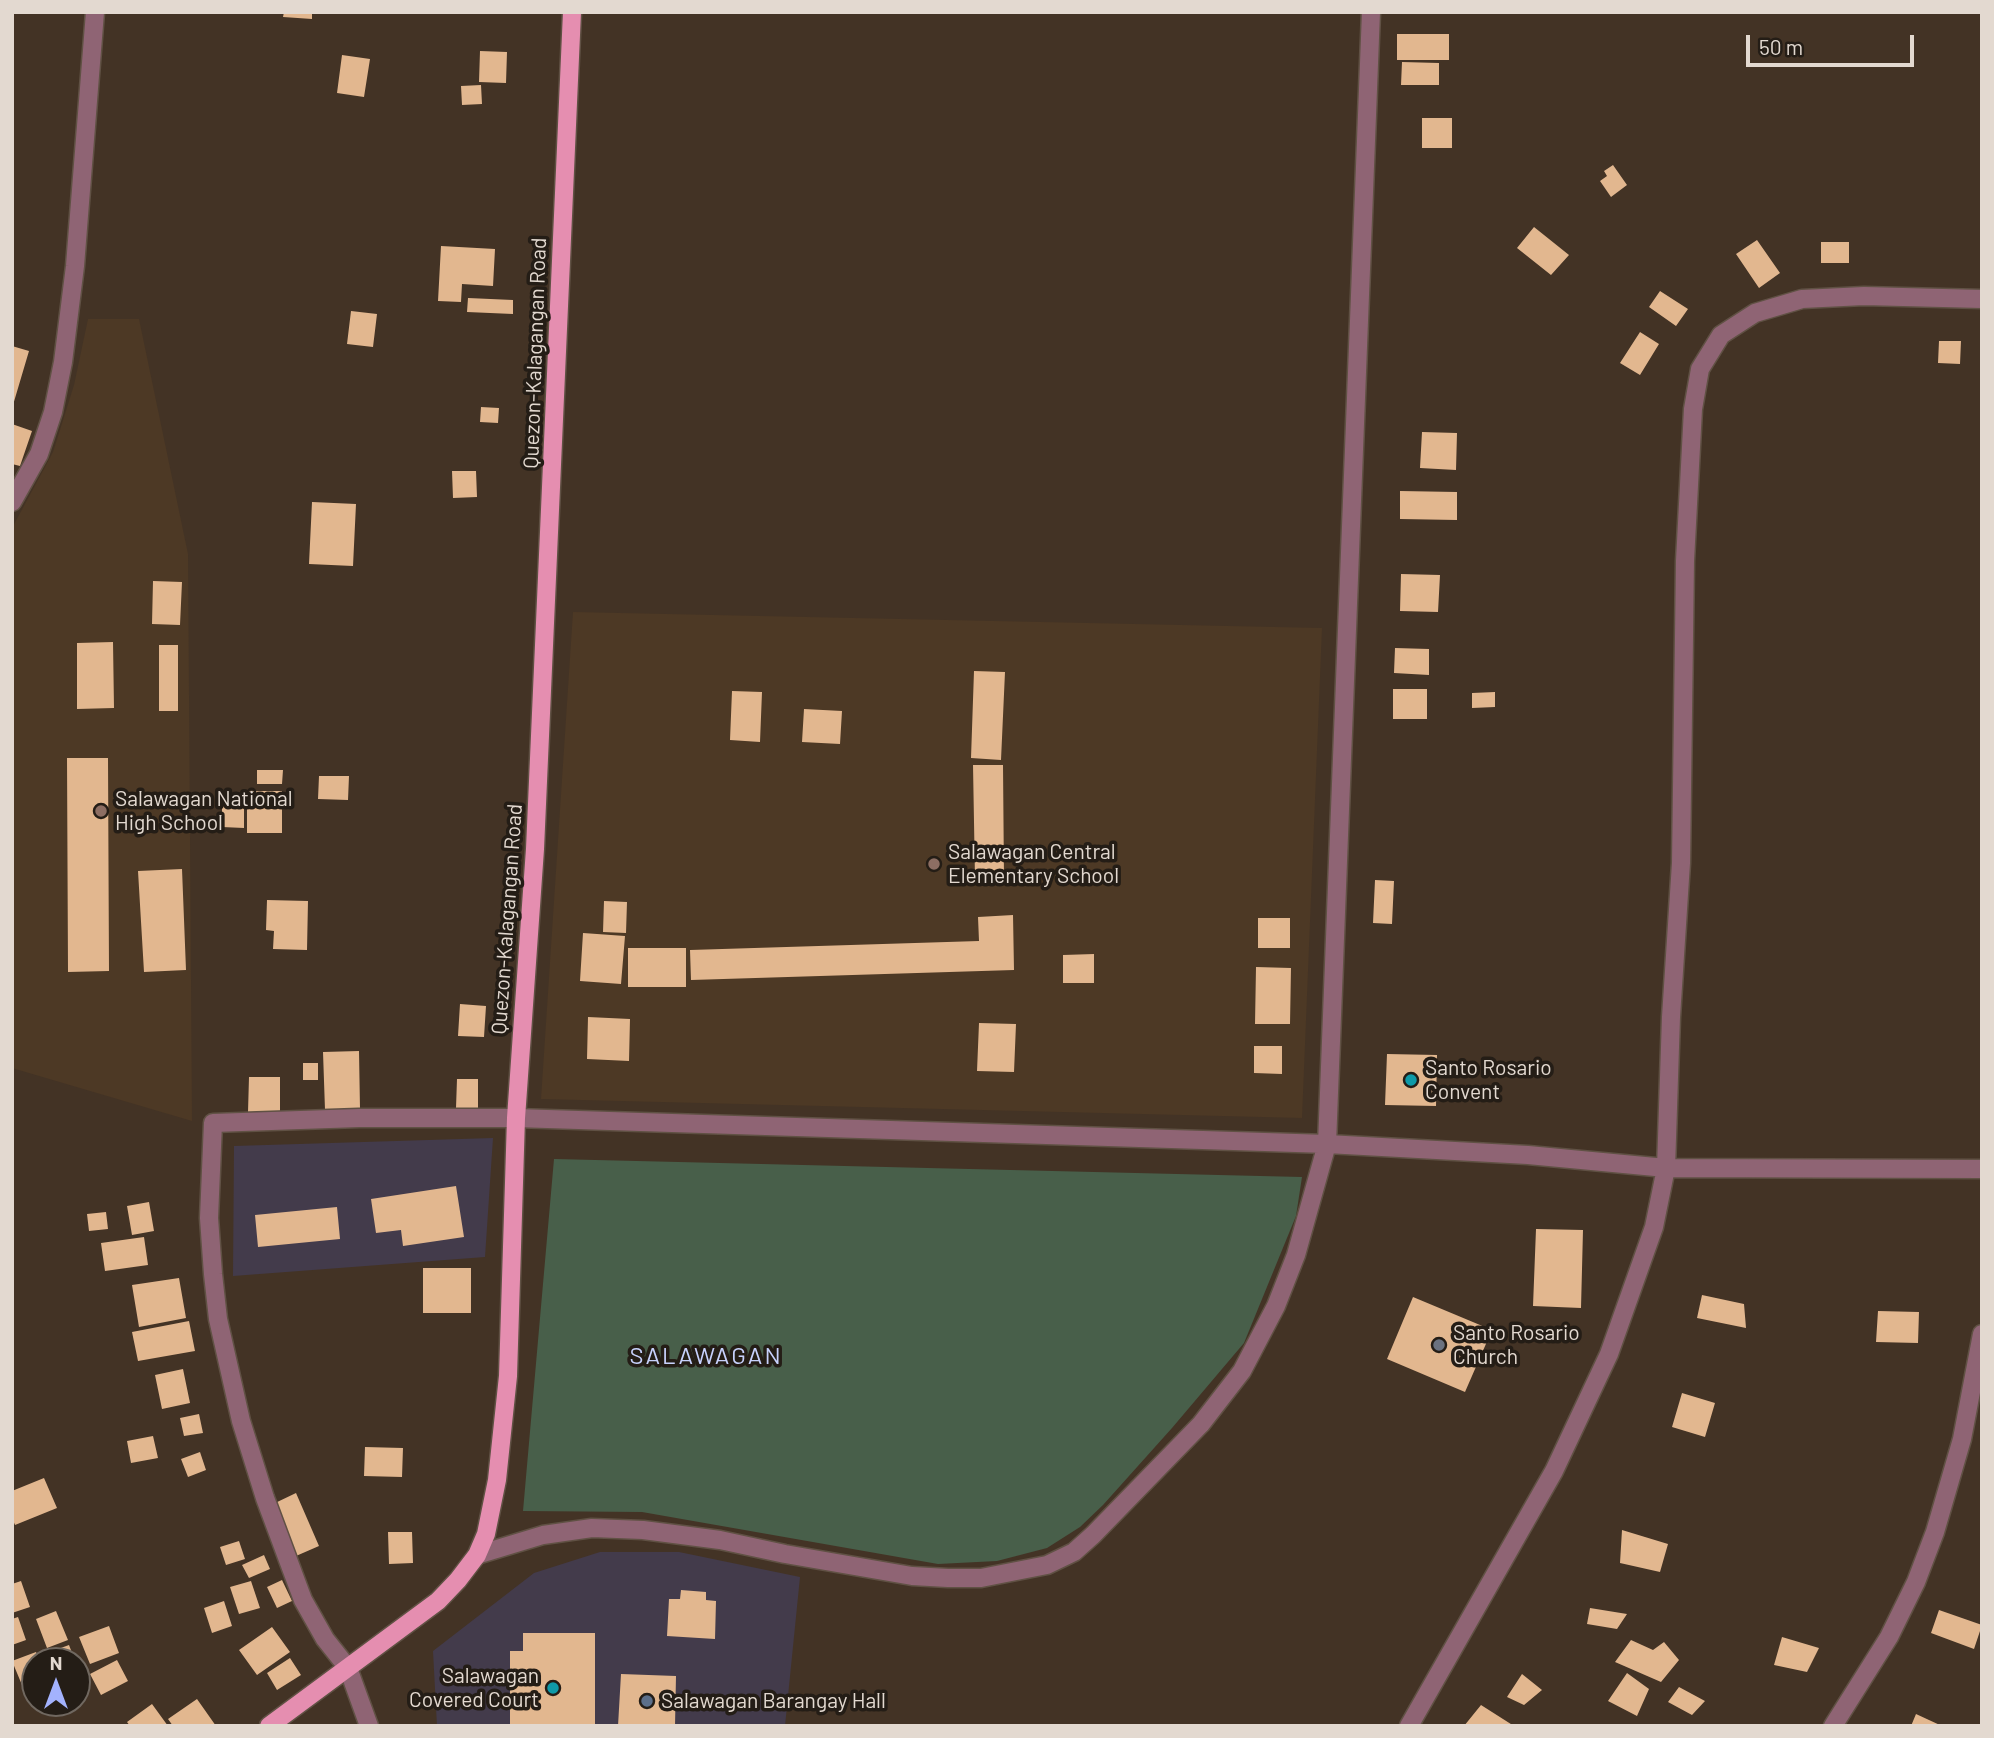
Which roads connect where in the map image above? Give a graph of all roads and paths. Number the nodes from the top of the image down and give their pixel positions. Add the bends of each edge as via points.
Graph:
1 (95, 12) edge
2 (572, 12) edge
3 (1371, 12) edge
4 (1982, 299) edge
5 (12, 502) edge
6 (516, 1118) junction
7 (1327, 1144) junction
8 (1666, 1168) junction
9 (1982, 1169) edge
10 (1982, 1334) edge
11 (477, 1555) junction
12 (348, 1668) junction
13 (269, 1726) edge
14 (369, 1726) edge
15 (1409, 1726) edge
16 (1833, 1726) edge

1 - 5 street via 63,362 39,454
2 - 6 main road, Quezon-Kalagangan Road via 536,835
3 - 7 street
4 - 8 street via 1802,299 1755,313 1721,335 1700,369 1693,409 1685,561 1681,863
6 - 7 street
6 - 11 main road, Quezon-Kalagangan Road via 508,1376 497,1480
6 - 12 street via 213,1123 209,1218 218,1320 241,1421 303,1600
7 - 8 street
7 - 11 street via 1296,1255 1242,1371 1201,1424 1102,1526 1074,1552 1056,1561 982,1578 912,1576 720,1539 592,1528 542,1535
8 - 9 street
8 - 15 street via 1654,1227 1609,1354 1554,1471
10 - 16 street via 1962,1439 1916,1582 1889,1637
11 - 12 main road, Quezon-Kalagangan Road via 438,1601
12 - 13 main road, Quezon-Kalagangan Road
12 - 14 street

